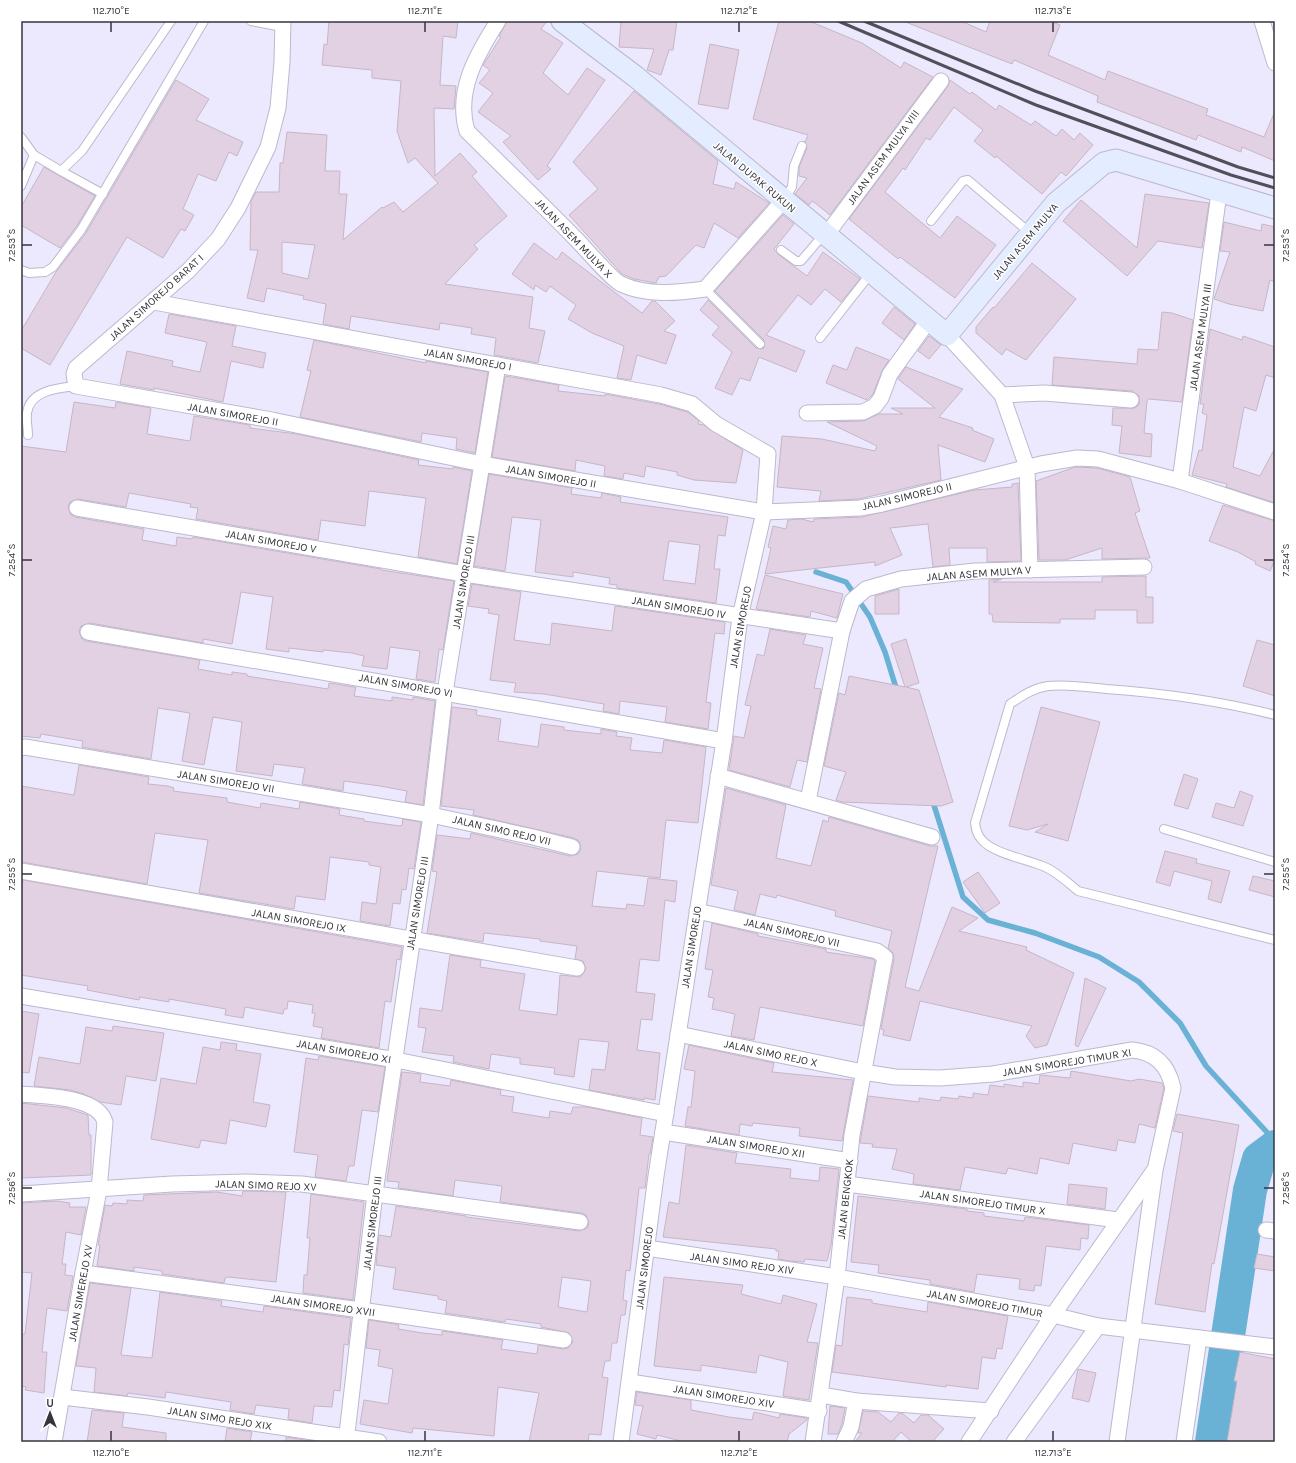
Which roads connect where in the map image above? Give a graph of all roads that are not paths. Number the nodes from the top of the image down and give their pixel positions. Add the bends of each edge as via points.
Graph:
1 (171, 21) edge
2 (204, 21) edge
3 (251, 21) edge
4 (498, 21) edge
5 (562, 21) edge
6 (1262, 21) edge
7 (283, 24) edge
8 (1275, 63) edge
9 (941, 80) dead end
10 (21, 137) edge
11 (802, 146) dead end
12 (34, 155) junction
13 (61, 171) junction
14 (21, 186) edge
15 (1219, 193) junction
16 (102, 194) junction
17 (783, 201) junction
18 (1275, 208) edge
19 (931, 221) dead end
20 (1030, 233) junction
21 (826, 234) junction
22 (781, 250) dead end
23 (21, 270) edge
24 (872, 271) junction
25 (705, 289) junction
26 (154, 302) junction
27 (929, 320) junction
28 (947, 335) junction
29 (820, 338) dead end
30 (760, 344) dead end
31 (498, 365) junction
32 (76, 386) junction
33 (1002, 395) junction
34 (1131, 400) dead end
35 (807, 413) dead end
36 (28, 435) dead end
37 (768, 454) joint
38 (482, 464) junction
39 (1027, 467) junction
40 (1180, 480) junction
41 (77, 508) dead end
42 (764, 512) junction
43 (1275, 512) edge
44 (1144, 567) dead end
45 (1030, 570) junction
46 (464, 574) junction
47 (740, 617) junction
48 (842, 631) junction
49 (88, 632) dead end
50 (445, 692) junction
51 (1275, 715) edge
52 (724, 741) junction
53 (21, 748) edge
54 (718, 776) junction
55 (808, 801) junction
56 (431, 815) junction
57 (1164, 829) dead end
58 (932, 836) dead end
59 (572, 847) dead end
60 (1275, 862) edge
61 (21, 871) edge
62 (697, 911) junction
63 (411, 940) junction
64 (1275, 940) edge
65 (885, 958) joint
66 (577, 968) dead end
67 (21, 996) edge
68 (678, 1034) junction
69 (396, 1060) junction
70 (863, 1072) junction
71 (21, 1094) edge
72 (666, 1114) junction
73 (663, 1132) junction
74 (850, 1161) junction
75 (1155, 1170) junction
76 (847, 1184) junction
77 (99, 1190) junction
78 (375, 1193) junction
79 (21, 1194) edge
80 (1118, 1220) junction
81 (580, 1222) dead end
82 (647, 1248) junction
83 (83, 1273) junction
84 (837, 1277) junction
85 (361, 1310) junction
86 (1053, 1315) junction
87 (1098, 1326) junction
88 (1133, 1331) junction
89 (1199, 1338) junction
90 (564, 1340) dead end
91 (1275, 1347) edge
92 (630, 1382) junction
93 (821, 1395) junction
94 (62, 1397) junction
95 (856, 1400) junction
96 (819, 1411) junction
97 (991, 1411) junction
98 (346, 1440) edge
99 (54, 1442) edge
100 (379, 1442) edge
101 (621, 1442) edge
102 (814, 1442) edge
103 (844, 1442) edge
104 (969, 1442) edge
105 (1014, 1442) edge
106 (1117, 1442) edge
107 (1184, 1442) edge

1 - 13 lane via 82,151
2 - 16 lane
3 - 7 lane
4 - 25 street, JALAN ASEM MULYA X via 477,54 469,75 464,102 467,131 619,284 659,292 678,293
5 - 17 street, JALAN DUPAK RUKUN via 636,77
6 - 8 street
7 - 26 street, JALAN SIMOREJO BARAT I via 278,108 268,147 238,208 218,239
9 - 21 street, JALAN ASEM MULYA VIII
10 - 12 lane
11 - 17 lane via 794,166 792,187
12 - 13 lane
12 - 14 lane
13 - 16 lane
15 - 18 street, JALAN ASEM MULYA
15 - 20 street, JALAN ASEM MULYA via 1116,160 1109,161 1056,203
15 - 40 street, JALAN ASEM MULYA III
16 - 23 lane via 81,230 53,267 45,272 29,273
17 - 21 street, JALAN DUPAK RUKUN
17 - 25 street
19 - 20 lane via 963,181 971,180
20 - 28 street, JALAN ASEM MULYA
21 - 22 lane via 801,261 796,261
21 - 24 street, JALAN DUPAK RUKUN
24 - 27 street, JALAN DUPAK RUKUN
24 - 29 lane
25 - 30 lane
26 - 31 street, JALAN SIMOREJO I
26 - 32 street, JALAN SIMOREJO BARAT I via 76,368
27 - 28 street, JALAN DUPAK RUKUN
27 - 35 street via 890,374 881,398 875,406 863,412
28 - 33 street
31 - 37 street, JALAN SIMOREJO I via 661,395 692,404 716,424
31 - 38 street, JALAN SIMOREJO III
32 - 36 lane via 53,389 30,403 27,413
32 - 38 street, JALAN SIMOREJO II via 272,420
33 - 34 street via 1044,393
33 - 39 street
37 - 42 street, JALAN SIMOREJO
38 - 42 street, JALAN SIMOREJO II
38 - 46 street, JALAN SIMOREJO III
39 - 40 street, JALAN SIMOREJO II via 1077,458 1098,459
39 - 42 street, JALAN SIMOREJO II via 860,508
39 - 45 street
40 - 43 street
41 - 46 street, JALAN SIMOREJO V
42 - 47 street, JALAN SIMOREJO
44 - 45 street, JALAN ASEM MULYA V
45 - 48 street, JALAN ASEM MULYA V via 975,571 901,580 866,589 852,601
46 - 47 street, JALAN SIMOREJO IV
46 - 50 street, JALAN SIMOREJO III
47 - 48 street, JALAN SIMOREJO IV
47 - 52 street, JALAN SIMOREJO
48 - 55 street
49 - 50 street, JALAN SIMOREJO VI
50 - 52 street, JALAN SIMOREJO VI
50 - 56 street, JALAN SIMOREJO III
51 - 64 lane via 1243,706 1134,691 1066,686 1047,686 1031,690 1010,704 975,823 982,842 1045,867 1078,891
52 - 54 street, JALAN SIMOREJO
53 - 56 street, JALAN SIMOREJO VII
54 - 55 street
54 - 62 street, JALAN SIMOREJO
55 - 58 street
56 - 59 street, JALAN SIMO REJO VII via 533,836
56 - 63 street, JALAN SIMOREJO III
57 - 60 lane
61 - 63 street, JALAN SIMOREJO IX
62 - 65 street, JALAN SIMOREJO VII via 877,951
62 - 68 street, JALAN SIMOREJO
63 - 66 street, JALAN SIMOREJO IX
63 - 69 street, JALAN SIMOREJO III
65 - 70 street, JALAN BENGKOK
67 - 69 street, JALAN SIMOREJO XI
68 - 70 street, JALAN SIMO REJO X
68 - 72 street, JALAN SIMOREJO
69 - 72 street, JALAN SIMOREJO XI
69 - 78 street, JALAN SIMOREJO III
70 - 74 street, JALAN BENGKOK
70 - 75 street, JALAN SIMOREJO TIMUR XI via 895,1077 985,1075 1132,1050 1145,1051 1160,1063 1171,1078 1173,1088
71 - 77 street, JALAN SIMEREJO XV via 75,1101 88,1105 104,1118
72 - 73 street, JALAN SIMOREJO
73 - 74 street, JALAN SIMOREJO XII
73 - 82 street, JALAN SIMOREJO
74 - 76 street, JALAN BENGKOK
75 - 80 street
75 - 88 street, JALAN SIMOREJO TIMUR XI
76 - 80 street, JALAN SIMOREJO TIMUR X
76 - 84 street, JALAN BENGKOK
77 - 78 street, JALAN SIMO REJO XV via 172,1184 248,1182 302,1184
77 - 79 street, JALAN SIMO REJO XV
77 - 83 street, JALAN SIMEREJO XV
78 - 81 street, JALAN SIMO REJO XV
78 - 85 street, JALAN SIMOREJO III
80 - 86 street
82 - 84 street, JALAN SIMO REJO XIV
82 - 92 street, JALAN SIMOREJO
83 - 85 street, JALAN SIMOREJO XVII
83 - 94 street, JALAN SIMEREJO XV
84 - 86 street, JALAN SIMOREJO TIMUR
84 - 93 street, JALAN BENGKOK
85 - 90 street, JALAN SIMOREJO XVII
85 - 98 street, JALAN SIMOREJO III
86 - 87 street, JALAN SIMOREJO TIMUR
86 - 97 street
87 - 88 street, JALAN SIMOREJO TIMUR
87 - 105 street
88 - 89 street, JALAN SIMOREJO TIMUR
88 - 106 street
89 - 91 street, JALAN SIMOREJO TIMUR
89 - 107 street
92 - 96 street, JALAN SIMOREJO XIV
92 - 101 street, JALAN SIMOREJO
93 - 95 street
93 - 96 street, JALAN BENGKOK
94 - 98 street, JALAN SIMO REJO XIX via 148,1407
94 - 99 street, JALAN SIMEREJO XV
95 - 97 street
95 - 103 street via 851,1427
96 - 102 street, JALAN BENGKOK
97 - 104 street
98 - 100 street, JALAN SIMO REJO XIX

